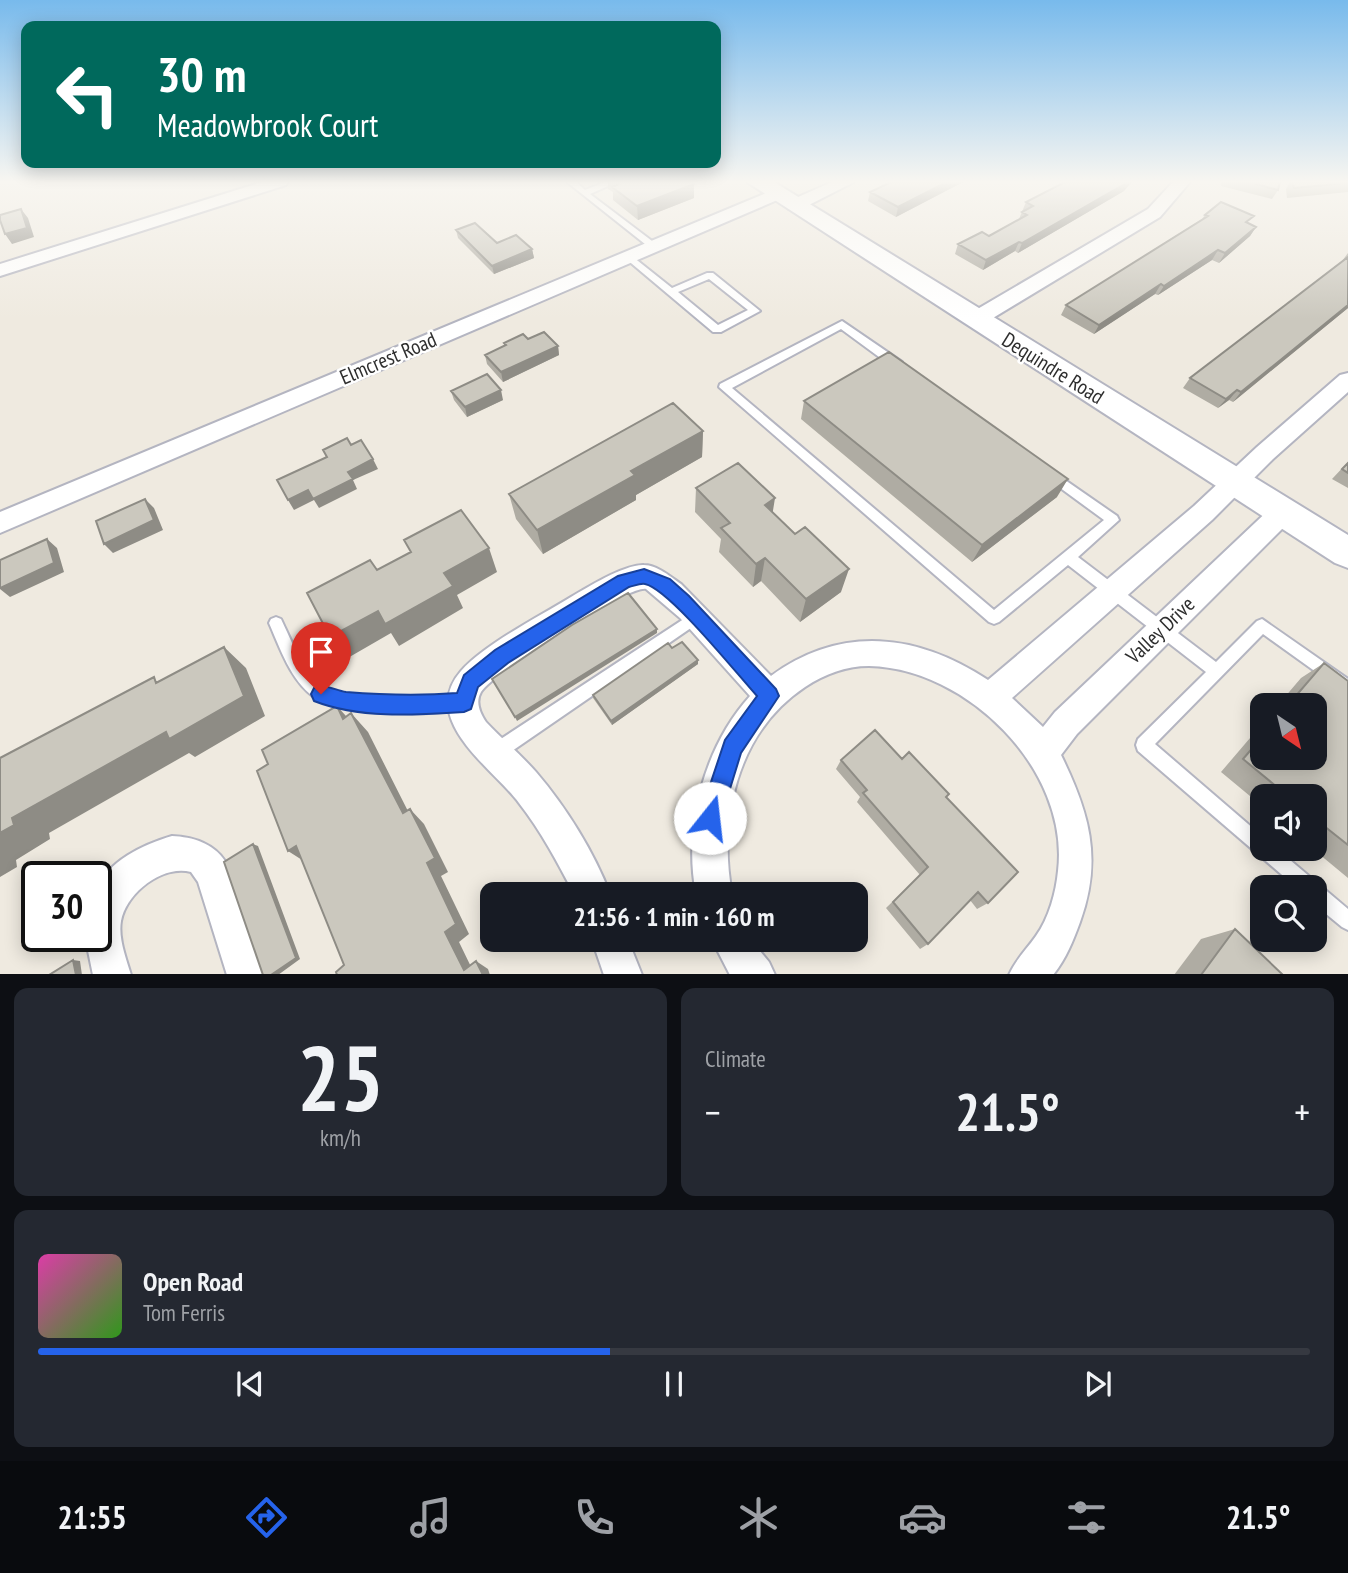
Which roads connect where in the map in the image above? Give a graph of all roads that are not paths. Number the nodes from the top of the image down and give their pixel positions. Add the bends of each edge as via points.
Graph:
1 (135, 227) edge
2 (629, 227) edge
3 (697, 227) edge
4 (830, 227) edge
5 (1130, 227) edge
6 (653, 246) junction
7 (628, 256) junction
8 (0, 270) edge
9 (672, 291) junction
10 (976, 319) junction
11 (910, 373) edge
12 (1348, 380) edge
13 (1045, 471) edge
14 (1237, 482) junction
15 (1283, 512) junction
16 (0, 523) edge
17 (1348, 553) edge
18 (1068, 557) junction
19 (1114, 592) junction
20 (696, 617) junction
21 (276, 623) dead end
22 (1161, 629) junction
23 (1216, 671) junction
24 (1348, 688) edge
25 (769, 696) junction
26 (989, 698) junction
27 (464, 702) junction
28 (496, 752) junction
29 (1042, 753) junction
30 (1250, 837) edge
31 (1278, 861) edge
32 (1295, 875) edge
33 (586, 882) edge
34 (713, 882) edge
35 (1327, 903) edge
36 (1348, 921) edge
37 (614, 952) edge
38 (112, 974) edge
39 (246, 974) edge
40 (623, 974) edge
41 (1029, 974) edge

1 - 8 street
2 - 6 lane
3 - 6 street, Elmcrest Road
4 - 10 main road, Dequindre Road
5 - 10 street
6 - 7 street, Elmcrest Road
7 - 9 lane
7 - 16 street, Elmcrest Road
9 - 9 lane via 717,330 755,311 710,275
10 - 14 main road, Dequindre Road
11 - 18 lane via 842,324 724,387 994,618
12 - 14 street
13 - 18 lane via 1113,520
14 - 15 main road, Dequindre Road
14 - 19 street
15 - 17 main road, Dequindre Road
15 - 22 street, Valley Drive
18 - 19 lane
19 - 22 lane
19 - 26 street
20 - 25 street
20 - 27 street via 664,585 644,576 624,581 483,669 470,681
20 - 28 lane
21 - 27 lane via 298,669 321,694 342,701 411,706
22 - 23 lane
22 - 29 street, Valley Drive
23 - 24 lane via 1262,625
23 - 30 lane via 1144,746
25 - 26 street via 826,660 890,652 954,674
25 - 34 street via 732,747 715,798 709,841
26 - 29 street via 1017,722
27 - 28 street via 473,728
28 - 33 street via 556,826
29 - 41 street via 1068,813 1076,866 1054,942
31 - 32 lane
35 - 36 lane
37 - 40 street
38 - 39 street via 103,940 103,920 111,900 141,867 165,855 185,853 203,860 213,873

